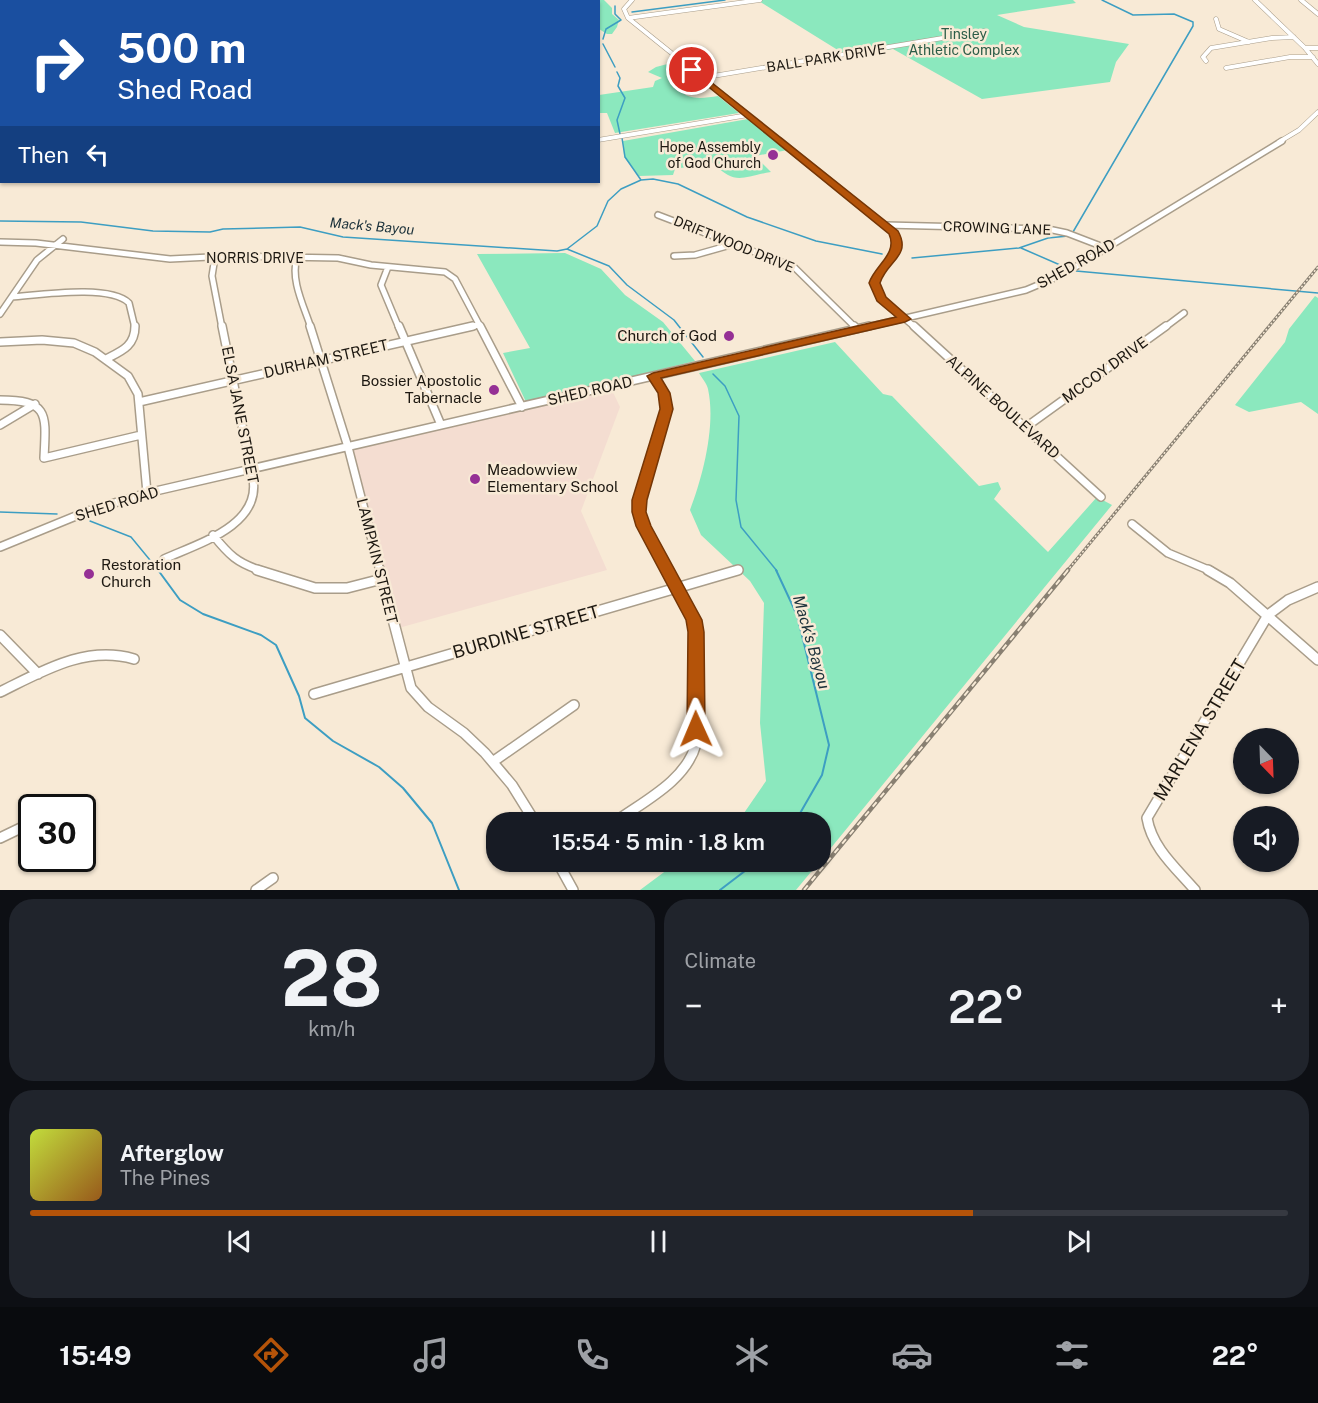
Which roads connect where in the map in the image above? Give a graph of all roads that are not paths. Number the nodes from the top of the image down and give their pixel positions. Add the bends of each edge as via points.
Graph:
1 (632, 0) edge
2 (760, 0) edge
3 (1255, 0) edge
4 (1301, 0) edge
5 (1318, 14) edge
6 (628, 18) junction
7 (1216, 20) dead end
8 (985, 31) dead end
9 (1294, 37) junction
10 (1248, 42) junction
11 (1305, 48) junction
12 (1318, 48) edge
13 (1313, 57) junction
14 (1206, 61) dead end
15 (1318, 64) edge
16 (1226, 68) dead end
17 (701, 78) junction
18 (1318, 112) edge
19 (748, 115) junction
20 (600, 140) edge
21 (658, 215) dead end
22 (886, 225) junction
23 (63, 239) dead end
24 (0, 242) edge
25 (734, 244) junction
26 (54, 246) junction
27 (1106, 248) junction
28 (674, 256) dead end
29 (215, 257) junction
30 (297, 258) junction
31 (388, 267) junction
32 (12, 297) junction
33 (1184, 313) dead end
34 (0, 314) edge
35 (905, 319) junction
36 (478, 325) junction
37 (857, 329) junction
38 (0, 342) edge
39 (405, 342) junction
40 (106, 359) junction
41 (321, 360) junction
42 (653, 376) junction
43 (233, 380) junction
44 (0, 400) edge
45 (139, 402) junction
46 (35, 404) junction
47 (522, 406) junction
48 (0, 425) edge
49 (441, 425) junction
50 (1026, 427) junction
51 (141, 435) junction
52 (348, 447) junction
53 (251, 469) junction
54 (147, 493) junction
55 (1101, 497) dead end
56 (1132, 524) dead end
57 (213, 535) junction
58 (0, 547) edge
59 (164, 559) dead end
60 (738, 570) dead end
61 (382, 579) junction
62 (1318, 587) edge
63 (678, 589) junction
64 (1268, 615) junction
65 (0, 634) edge
66 (134, 659) dead end
67 (1318, 660) edge
68 (405, 667) junction
69 (38, 674) junction
70 (0, 692) edge
71 (314, 694) dead end
72 (574, 705) dead end
73 (494, 761) junction
74 (529, 812) edge
75 (629, 812) edge
76 (18, 829) edge
77 (0, 838) edge
78 (564, 872) edge
79 (273, 878) dead end
80 (256, 890) edge
81 (573, 890) edge
82 (1195, 890) edge

1 - 6 street via 624,9
2 - 6 street
3 - 9 street
4 - 5 street
6 - 17 street
7 - 10 street via 1219,29
8 - 17 street, BALL PARK DRIVE
9 - 10 street
9 - 11 street
10 - 14 street via 1209,49 1203,57
11 - 12 street
11 - 13 street
13 - 15 street
13 - 16 street via 1293,56
17 - 19 street
18 - 27 street, SHED ROAD via 1299,130
19 - 20 street
19 - 22 street
21 - 25 street, DRIFTWOOD DRIVE
22 - 27 street, CROWING LANE via 1048,229
22 - 35 street, ALPINE BOULEVARD via 898,246 878,272 875,288 881,299
23 - 26 street
24 - 26 street, NORRIS DRIVE
25 - 28 street via 695,255
25 - 37 street, DRIFTWOOD DRIVE via 794,267
26 - 29 street, NORRIS DRIVE via 170,259
26 - 32 street via 36,260
27 - 35 street, SHED ROAD via 1034,288
29 - 30 street, NORRIS DRIVE
29 - 43 street, ELSA JANE STREET via 212,276
30 - 31 street, NORRIS DRIVE via 338,258
30 - 41 street, LAMPKIN STREET via 293,272
31 - 36 street, NORRIS DRIVE via 452,275
31 - 39 street via 381,285
32 - 34 street
32 - 40 street via 102,293 125,299 132,308 134,339 127,348
33 - 50 street, MCCOY DRIVE
35 - 37 street, SHED ROAD
35 - 50 street, ALPINE BOULEVARD
36 - 39 street, DURHAM STREET
36 - 47 street
37 - 42 street, SHED ROAD
38 - 40 street via 69,341
39 - 41 street, DURHAM STREET
39 - 49 street
40 - 45 street via 133,380
41 - 43 street, DURHAM STREET
41 - 52 street, LAMPKIN STREET
42 - 47 street, SHED ROAD
42 - 63 street via 664,393 667,409 639,500 639,512
43 - 45 street, DURHAM STREET
43 - 53 street, ELSA JANE STREET
44 - 46 street
45 - 51 street
46 - 48 street
46 - 51 street via 45,416 44,458
47 - 49 street, SHED ROAD
49 - 52 street, SHED ROAD
50 - 55 street, ALPINE BOULEVARD
51 - 54 street
52 - 53 street, SHED ROAD
52 - 61 street, LAMPKIN STREET
53 - 54 street, SHED ROAD
53 - 57 street, ELSA JANE STREET via 254,498 248,512
54 - 58 street, SHED ROAD via 88,511
56 - 64 street via 1168,553 1230,583
57 - 59 street, ELSA JANE STREET
57 - 61 street via 226,552 245,566 315,588 347,588
60 - 63 street, BURDINE STREET
61 - 68 street, LAMPKIN STREET
62 - 64 street, MARLENA STREET via 1287,600
63 - 68 street, BURDINE STREET
63 - 75 street via 696,632 696,744 678,776
64 - 67 street
64 - 82 street, MARLENA STREET via 1147,818 1154,842
65 - 69 street
66 - 69 street via 118,654 96,655
68 - 71 street, BURDINE STREET
68 - 73 street, LAMPKIN STREET via 417,698
69 - 70 street
72 - 73 street
73 - 74 street, LAMPKIN STREET
76 - 77 street
78 - 81 street
79 - 80 street

